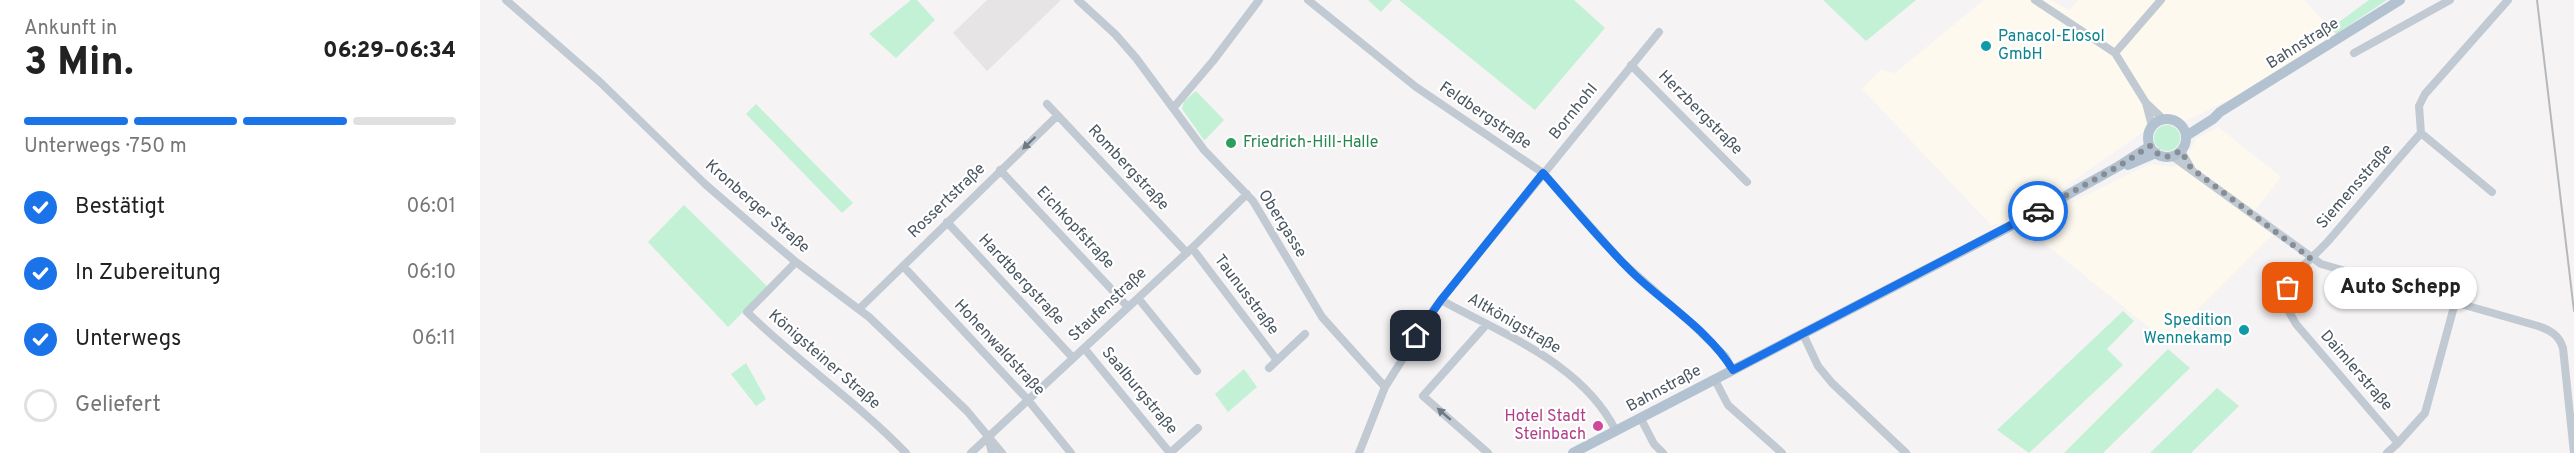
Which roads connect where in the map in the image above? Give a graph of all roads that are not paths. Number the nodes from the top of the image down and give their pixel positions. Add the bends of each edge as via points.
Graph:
1 (506, 0) edge
2 (1078, 0) edge
3 (1259, 0) edge
4 (1308, 0) edge
5 (2035, 0) edge
6 (2161, 0) edge
7 (2400, 0) edge
8 (2450, 0) edge
9 (2508, 0) edge
10 (1659, 32) dead end
11 (2115, 53) junction
12 (2354, 53) dead end
13 (1631, 65) junction
14 (2146, 103) junction
15 (1047, 104) dead end
16 (1174, 107) junction
17 (2220, 112) junction
18 (1057, 116) junction
19 (2163, 119) junction
20 (2180, 124) junction
21 (2152, 126) junction
22 (2421, 133) junction
23 (2186, 136) junction
24 (2153, 150) junction
25 (2177, 154) junction
26 (1000, 170) junction
27 (1543, 173) junction
28 (1747, 182) dead end
29 (2492, 192) dead end
30 (1246, 194) junction
31 (947, 222) junction
32 (1189, 250) junction
33 (2310, 258) junction
34 (796, 262) junction
35 (903, 266) junction
36 (1138, 298) junction
37 (1441, 300) junction
38 (2455, 303) junction
39 (1128, 307) junction
40 (859, 309) junction
41 (1486, 325) junction
42 (1305, 334) dead end
43 (1803, 334) junction
44 (1084, 348) junction
45 (1073, 358) junction
46 (1276, 359) junction
47 (1269, 368) dead end
48 (1197, 370) dead end
49 (1733, 370) junction
50 (1715, 380) junction
51 (1385, 387) junction
52 (1028, 400) junction
53 (1641, 419) junction
54 (1198, 428) dead end
55 (1616, 431) junction
56 (988, 436) junction
57 (2398, 443) junction
58 (906, 453) edge
59 (970, 453) edge
60 (992, 453) edge
61 (1002, 453) edge
62 (1071, 453) edge
63 (1170, 453) edge
64 (1359, 453) edge
65 (1488, 453) edge
66 (1573, 453) edge
67 (1664, 453) edge
68 (1782, 453) edge
69 (1906, 453) edge
70 (2387, 453) edge
71 (2574, 453) edge

1 - 34 street, Kronberger Straße via 600,81 705,184
2 - 16 street, Obergasse via 1115,34
3 - 16 street
4 - 27 street, Feldbergstraße via 1410,82
5 - 11 street
6 - 11 street
7 - 17 main road, Bahnstraße
8 - 12 street
9 - 22 street via 2422,99 2418,110
10 - 13 street, Bornhohl
11 - 14 street
13 - 27 street, Bornhohl
13 - 28 street, Herzbergstraße
14 - 19 street
14 - 21 street
15 - 18 street, Rombergstraße
16 - 30 street, Obergasse via 1204,150
17 - 20 main road, Bahnstraße
17 - 23 main road, Bahnstraße
18 -> 26 street, Rossertstraße
18 - 32 street, Rombergstraße
19 - 20 main road
19 - 21 main road
20 - 23 main road
21 - 24 main road via 2148,138
22 - 29 street
22 - 33 street, Siemensstraße
23 - 25 main road
24 - 25 main road
24 - 43 main road, Bahnstraße
25 - 33 street via 2180,164 2191,168
26 - 31 street, Rossertstraße
26 - 39 street, Eichkopfstraße
27 - 37 street, Bornhohl
27 - 49 street, Feldbergstraße via 1622,262 1725,356
30 - 32 street, Staufenstraße
30 - 51 street, Obergasse via 1322,317
31 - 35 street, Rossertstraße
31 - 45 street, Hardtbergstraße
32 - 36 street, Staufenstraße
32 - 46 street, Taunusstraße
33 - 38 street
33 - 57 street, Daimlerstraße via 2302,264 2283,301 2289,314
34 - 40 street, Kronberger Straße
34 - 58 street, Königsteiner Straße via 747,312
35 - 40 street, Rossertstraße
35 - 52 street, Hohenwaldstraße
36 - 39 street, Staufenstraße
36 - 48 street
37 - 41 street, Altkönigstraße
37 - 51 street, Bornhohl
38 - 57 street via 2425,412
38 - 71 street via 2538,326 2559,338
39 - 44 street, Staufenstraße
40 - 56 street, Kronberger Straße via 967,411
41 - 55 street, Altkönigstraße via 1551,360 1606,412
65 -> 41 street via 1423,396
42 - 46 street, Taunusstraße
43 - 49 main road, Bahnstraße
43 - 69 street via 1818,366 1832,383
44 - 45 street, Staufenstraße
44 - 63 street, Saalburgstraße
45 - 52 street, Staufenstraße
46 - 47 street, Taunusstraße
49 - 50 main road, Bahnstraße
50 - 53 main road, Bahnstraße
50 - 68 street via 1728,405
51 - 64 street, Bornhohl
52 - 56 street, Staufenstraße
52 - 62 street, Hohenwaldstraße
53 - 55 main road, Bahnstraße
53 - 67 street
54 - 63 street
55 - 66 main road, Bahnstraße
56 - 59 street
56 - 60 street, Kronberger Straße
56 - 61 street, Kronberger Straße
57 - 70 street

